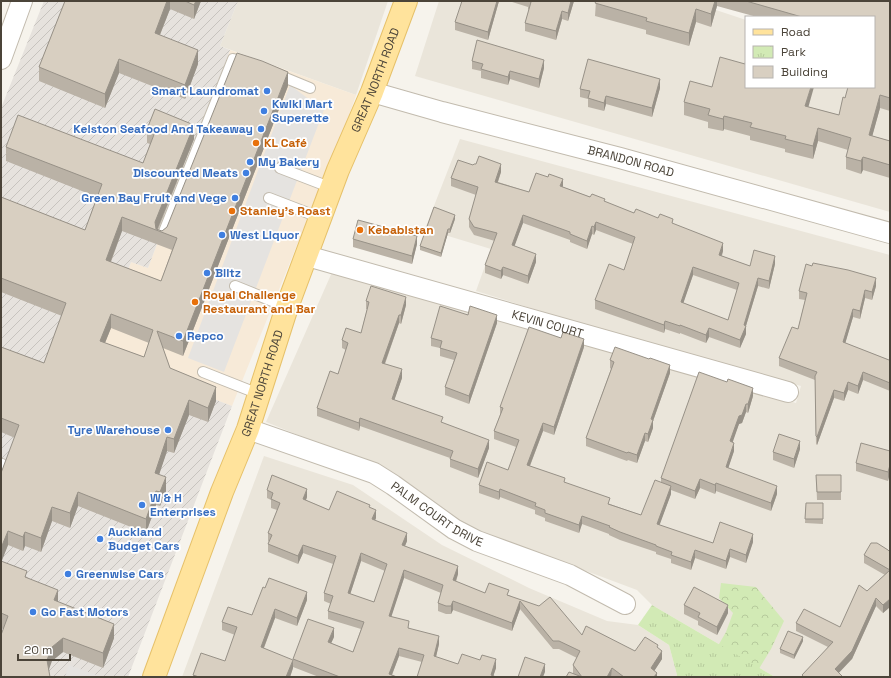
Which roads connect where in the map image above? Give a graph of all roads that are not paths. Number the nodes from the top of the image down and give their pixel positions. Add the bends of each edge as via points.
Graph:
1 (22, 1) edge
2 (406, 1) edge
3 (1, 59) edge
4 (310, 88) dead end
5 (372, 92) junction
6 (280, 168) dead end
7 (332, 188) junction
8 (269, 198) dead end
9 (321, 218) junction
10 (890, 233) edge
11 (161, 239) edge
12 (307, 256) junction
13 (235, 286) dead end
14 (287, 306) junction
15 (203, 372) dead end
16 (788, 392) dead end
17 (259, 394) junction
18 (248, 429) junction
19 (625, 604) dead end
20 (154, 677) edge

1 - 3 street
2 - 5 main road, GREAT NORTH ROAD
4 - 11 lane via 233,59
5 - 7 main road, GREAT NORTH ROAD
5 - 10 street, BRANDON ROAD
6 - 7 lane
7 - 9 main road, GREAT NORTH ROAD
8 - 9 lane
9 - 12 main road, GREAT NORTH ROAD
12 - 14 main road, GREAT NORTH ROAD
12 - 16 street, KEVIN COURT
13 - 14 lane
14 - 17 main road, GREAT NORTH ROAD
15 - 17 lane
17 - 18 main road, GREAT NORTH ROAD
18 - 19 street, PALM COURT DRIVE via 374,474 394,485 454,529 570,575
18 - 20 main road, GREAT NORTH ROAD

